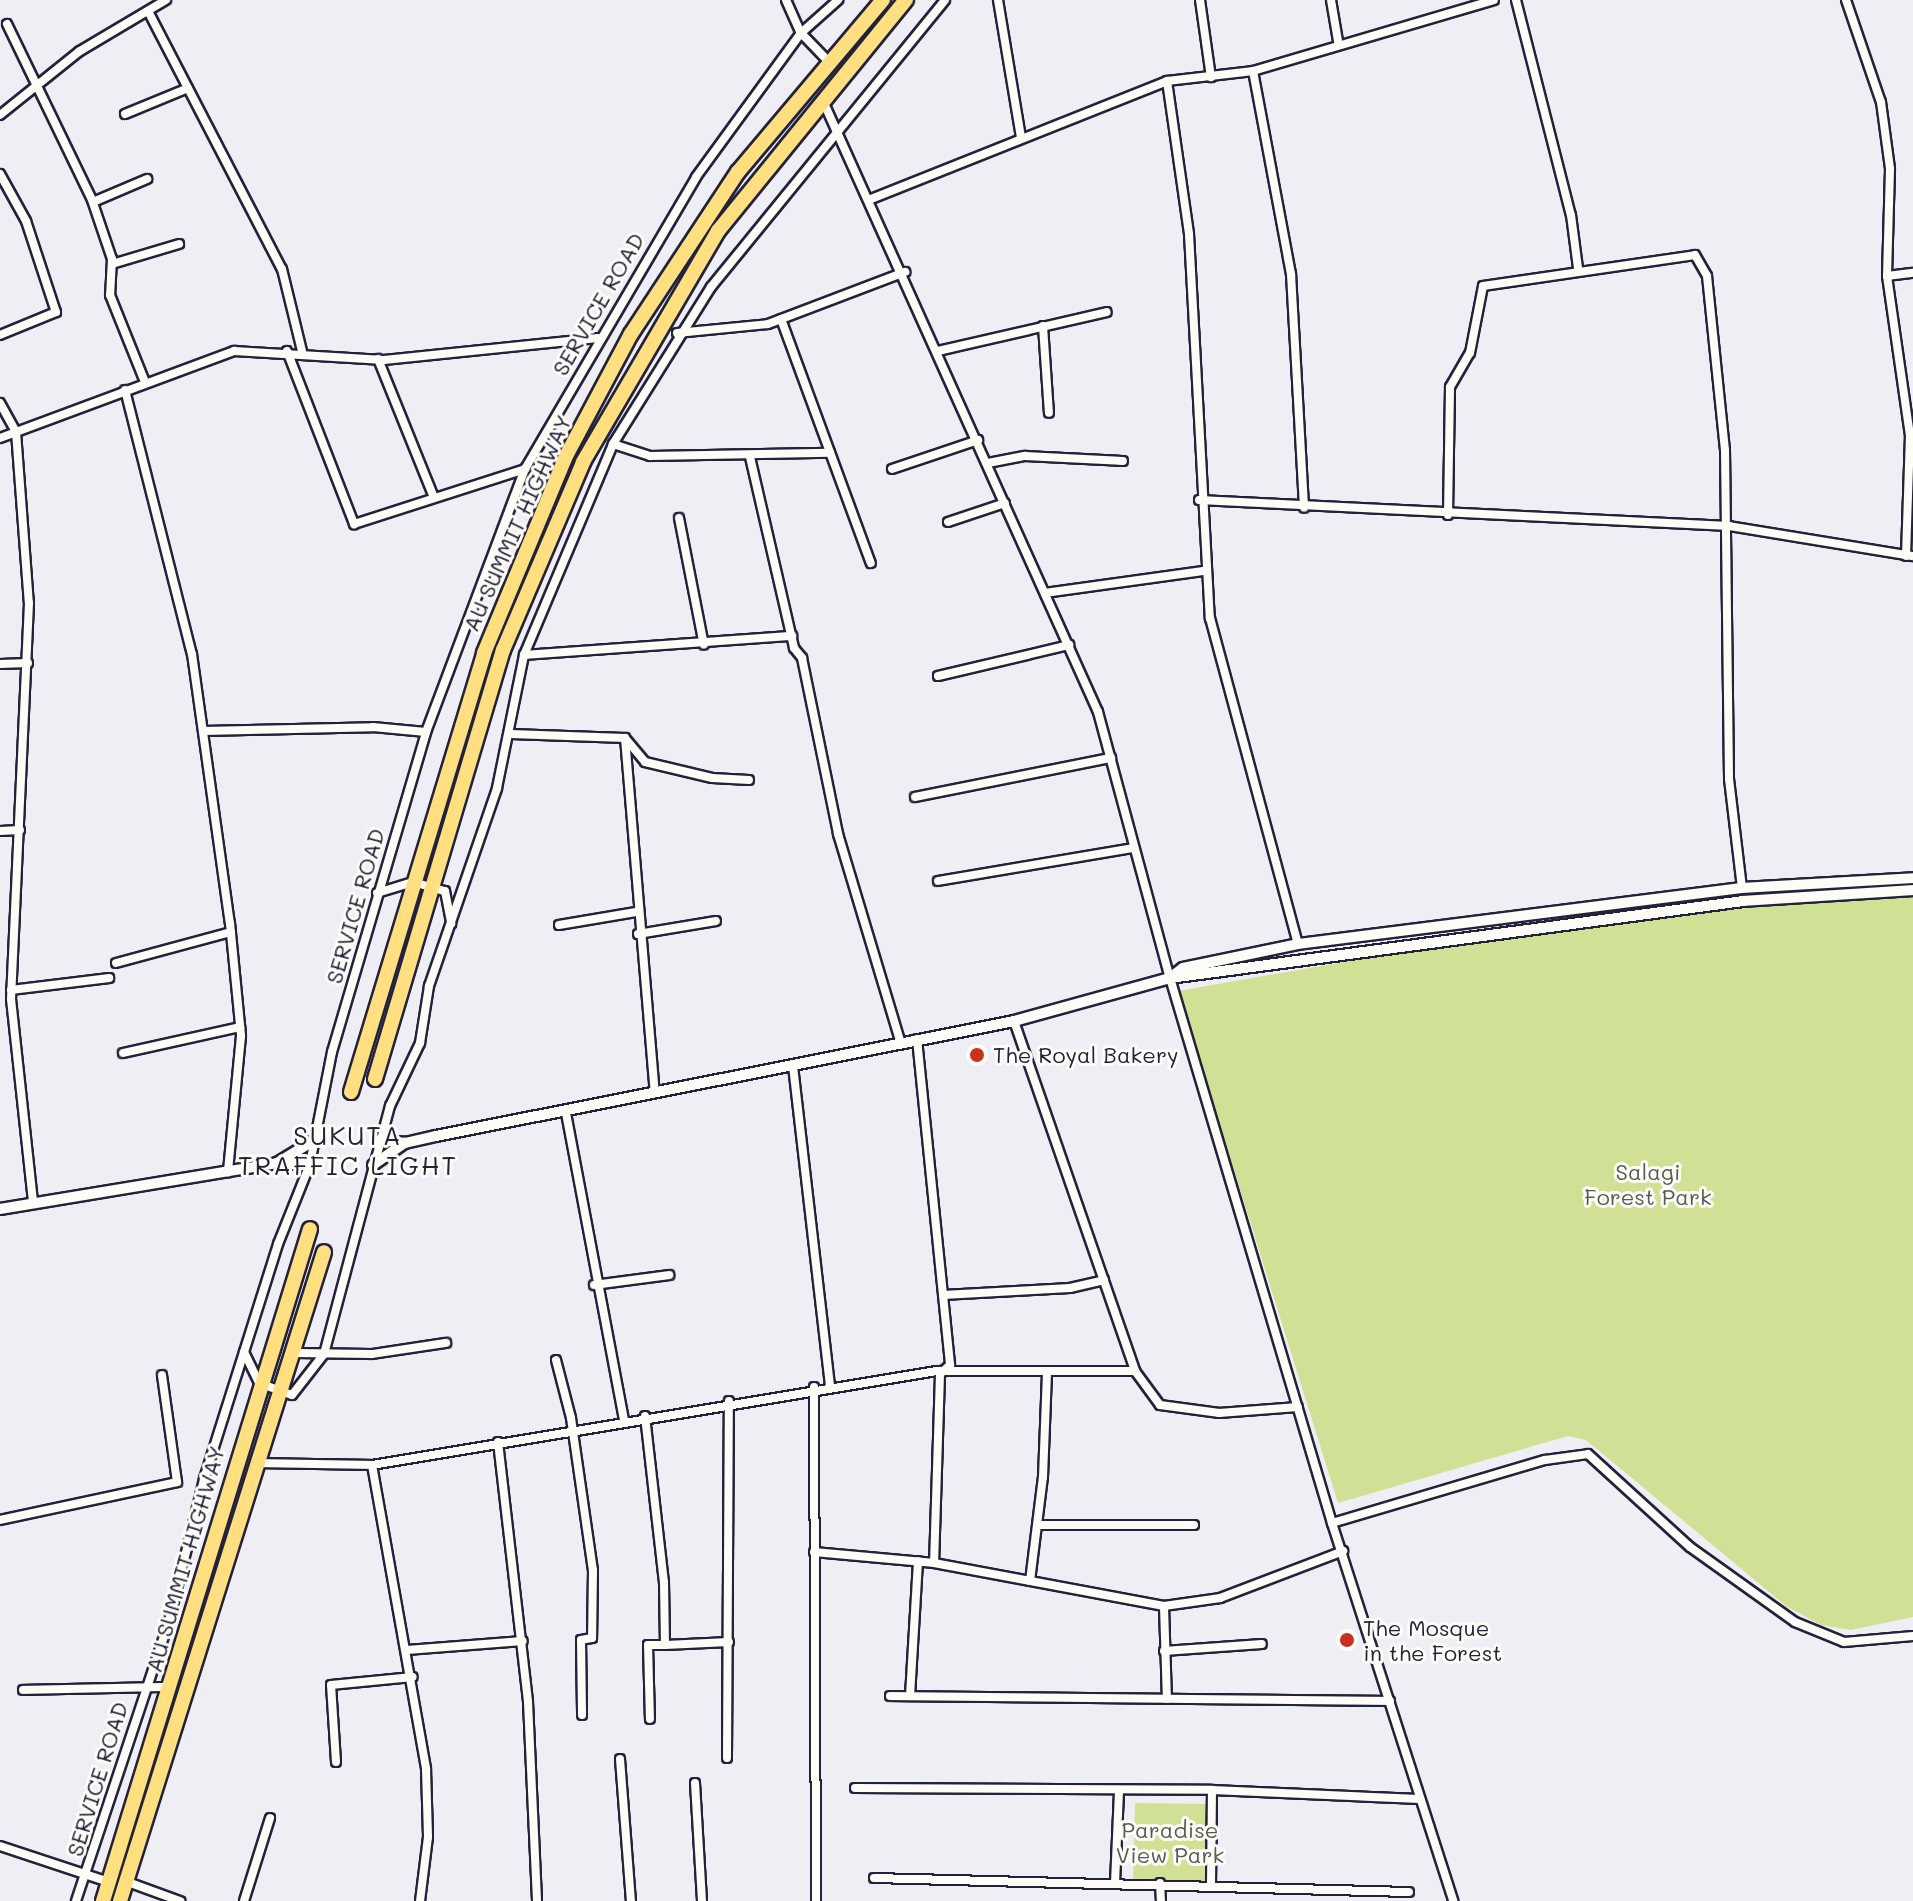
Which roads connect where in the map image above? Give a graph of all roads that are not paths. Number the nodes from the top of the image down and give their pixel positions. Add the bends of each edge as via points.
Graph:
1 (166, 0) edge
2 (786, 0) edge
3 (838, 0) edge
4 (883, 0) edge
5 (906, 0) edge
6 (945, 0) edge
7 (998, 0) edge
8 (1200, 0) edge
9 (1331, 0) edge
10 (1494, 0) edge
11 (1516, 0) edge
12 (1846, 0) edge
13 (148, 11) junction
14 (7, 24) dead end
15 (801, 33) junction
16 (1338, 41) junction
17 (827, 60) junction
18 (1253, 71) junction
19 (1211, 77) junction
20 (1167, 81) junction
21 (34, 88) junction
22 (188, 88) junction
23 (821, 97) junction
24 (1, 113) edge
25 (125, 114) dead end
26 (839, 128) junction
27 (1021, 138) junction
28 (0, 174) edge
29 (147, 179) dead end
30 (871, 199) junction
31 (93, 202) junction
32 (179, 244) dead end
33 (112, 264) junction
34 (1578, 268) junction
35 (905, 272) junction
36 (1913, 273) edge
37 (1887, 276) junction
38 (1107, 312) dead end
39 (781, 319) junction
40 (1043, 326) junction
41 (677, 333) junction
42 (0, 335) edge
43 (598, 338) junction
44 (287, 351) junction
45 (302, 351) junction
46 (938, 351) junction
47 (378, 359) junction
48 (145, 382) junction
49 (125, 390) junction
50 (0, 403) edge
51 (1049, 413) dead end
52 (16, 432) junction
53 (0, 438) edge
54 (978, 440) junction
55 (613, 444) junction
56 (830, 453) junction
57 (750, 457) junction
58 (1123, 461) dead end
59 (988, 463) junction
60 (525, 469) junction
61 (892, 469) dead end
62 (433, 495) junction
63 (1199, 500) junction
64 (1005, 503) junction
65 (1304, 508) junction
66 (1448, 515) junction
67 (679, 518) dead end
68 (948, 522) dead end
69 (1729, 526) junction
70 (1910, 556) edge
71 (871, 563) dead end
72 (1204, 571) junction
73 (1045, 593) junction
74 (792, 636) junction
75 (704, 645) junction
76 (1069, 645) junction
77 (524, 655) junction
78 (28, 663) junction
79 (0, 664) edge
80 (938, 676) dead end
81 (203, 731) junction
82 (426, 732) junction
83 (511, 734) junction
84 (625, 738) junction
85 (1111, 758) junction
86 (749, 780) dead end
87 (915, 797) dead end
88 (20, 830) junction
89 (0, 831) edge
90 (1134, 848) junction
91 (1913, 878) edge
92 (938, 881) dead end
93 (413, 882) junction
94 (434, 888) junction
95 (1742, 888) junction
96 (1913, 890) edge
97 (377, 893) junction
98 (636, 912) junction
99 (716, 921) dead end
100 (452, 924) junction
101 (559, 925) dead end
102 (231, 932) junction
103 (638, 934) junction
104 (1298, 944) junction
105 (116, 963) dead end
106 (109, 978) dead end
107 (1170, 978) junction
108 (11, 990) junction
109 (1014, 1021) junction
110 (240, 1027) junction
111 (917, 1039) junction
112 (900, 1041) junction
113 (123, 1053) dead end
114 (793, 1066) junction
115 (375, 1079) dead end
116 (351, 1092) dead end
117 (655, 1092) junction
118 (566, 1113) junction
119 (318, 1138) junction
120 (380, 1140) junction
121 (405, 1143) junction
122 (277, 1163) junction
123 (310, 1164) junction
124 (373, 1165) junction
125 (228, 1172) junction
126 (33, 1203) junction
127 (0, 1209) edge
128 (310, 1229) dead end
129 (324, 1252) dead end
130 (669, 1275) dead end
131 (1104, 1280) junction
132 (594, 1285) junction
133 (943, 1295) junction
134 (446, 1343) dead end
135 (244, 1352) junction
136 (296, 1353) junction
137 (324, 1354) junction
138 (556, 1360) dead end
139 (1047, 1371) junction
140 (1135, 1371) junction
141 (945, 1372) junction
142 (162, 1375) dead end
143 (259, 1383) junction
144 (830, 1385) junction
145 (814, 1387) junction
146 (283, 1391) junction
147 (729, 1401) junction
148 (1298, 1407) junction
149 (645, 1416) junction
150 (624, 1420) junction
151 (572, 1429) junction
152 (498, 1442) junction
153 (258, 1463) junction
154 (372, 1465) junction
155 (0, 1520) edge
156 (1332, 1523) junction
157 (1038, 1525) junction
158 (1194, 1525) dead end
159 (1343, 1551) junction
160 (814, 1552) junction
161 (918, 1561) junction
162 (934, 1563) junction
163 (1030, 1581) junction
164 (1164, 1606) junction
165 (1913, 1636) edge
166 (523, 1641) junction
167 (729, 1642) junction
168 (1262, 1644) dead end
169 (665, 1645) junction
170 (407, 1650) junction
171 (1164, 1651) junction
172 (413, 1677) junction
173 (145, 1687) junction
174 (171, 1688) junction
175 (23, 1690) dead end
176 (890, 1696) dead end
177 (910, 1696) junction
178 (1167, 1699) junction
179 (1390, 1701) junction
180 (582, 1715) dead end
181 (650, 1719) dead end
182 (727, 1758) dead end
183 (620, 1759) dead end
184 (336, 1762) dead end
185 (695, 1783) dead end
186 (855, 1788) dead end
187 (1119, 1790) junction
188 (1212, 1790) junction
189 (1420, 1799) junction
190 (270, 1818) dead end
191 (0, 1846) edge
192 (86, 1874) junction
193 (874, 1878) dead end
194 (125, 1881) junction
195 (110, 1882) junction
196 (1115, 1883) junction
197 (1160, 1883) junction
198 (1211, 1885) junction
199 (1409, 1892) dead end
200 (76, 1901) edge
201 (103, 1901) edge
202 (120, 1901) edge
203 (180, 1901) edge
204 (244, 1901) edge
205 (420, 1901) edge
206 (537, 1901) edge
207 (631, 1901) edge
208 (702, 1901) edge
209 (816, 1901) edge
210 (1161, 1901) edge
211 (1453, 1901) edge

1 - 13 street
2 - 15 street
3 - 15 street, SERVICE ROAD
4 - 17 main road, AU SUMMIT HIGHWAY
5 - 23 main road, AU SUMMIT HIGHWAY
6 - 26 street
7 - 27 street
8 - 19 street
9 - 16 street
10 - 16 street
11 - 34 street via 1564,183
12 - 37 street via 1881,102 1891,181
13 - 21 street
13 - 22 street
14 - 21 street
15 - 17 street
15 - 43 street, SERVICE ROAD via 696,177
16 - 18 street
17 - 93 main road, AU SUMMIT HIGHWAY via 703,223 631,334 566,456 484,653
18 - 19 street
18 - 65 street via 1291,274
19 - 20 street
20 - 27 street
20 - 63 street via 1189,234
21 - 24 street
21 - 31 street
22 - 25 street
22 - 45 street via 282,269
23 - 26 street
23 - 94 main road, AU SUMMIT HIGHWAY via 718,231 583,462 503,650
26 - 30 street
26 - 41 street
27 - 30 street
28 - 42 street via 26,221 56,312
29 - 31 street
30 - 35 street
31 - 33 street
32 - 33 street
33 - 48 street via 110,295
34 - 66 street via 1488,282 1478,292 1470,353 1450,387
34 - 69 street via 1685,253 1702,264
35 - 39 street
35 - 46 street
36 - 37 street
37 - 70 street via 1910,435
38 - 40 street
39 - 41 street
39 - 56 street
40 - 46 street
40 - 51 street
41 - 55 street
43 - 47 street
43 - 60 street, SERVICE ROAD
44 - 45 street
44 - 48 street via 234,351
44 - 62 street via 354,524
45 - 47 street
46 - 54 street
47 - 62 street
48 - 49 street
49 - 52 street
49 - 81 street via 192,654
50 - 52 street
52 - 53 street
52 - 78 street
54 - 59 street
54 - 61 street
55 - 57 street via 650,456
55 - 77 street
56 - 57 street
56 - 71 street
57 - 74 street
58 - 59 street via 1040,456
59 - 64 street
60 - 62 street
60 - 82 street, SERVICE ROAD
63 - 65 street
63 - 72 street
64 - 68 street
64 - 73 street
65 - 66 street
66 - 69 street
67 - 75 street
69 - 70 street
69 - 95 street via 1729,779
72 - 73 street
72 - 104 street via 1210,618
73 - 76 street
74 - 75 street
74 - 112 street via 838,834
75 - 77 street
76 - 80 street
76 - 85 street
77 - 83 street
78 - 79 street
78 - 88 street
81 - 82 street via 373,727
81 - 102 street
82 - 97 street, SERVICE ROAD
83 - 84 street
83 - 100 street
84 - 86 street via 645,762
84 - 98 street
85 - 87 street
85 - 90 street
88 - 89 street
88 - 108 street
90 - 92 street
90 - 107 street
91 - 95 street
93 - 94 street
93 - 97 street
93 - 116 main road, AU SUMMIT HIGHWAY
94 - 100 street via 445,891
94 - 115 main road, AU SUMMIT HIGHWAY
95 - 104 street
96 - 107 street via 1743,901
97 - 119 street, SERVICE ROAD via 332,1052
98 - 101 street
98 - 103 street
99 - 103 street
100 - 120 street via 429,986 420,1043
102 - 105 street
102 - 110 street
103 - 117 street
104 - 107 street via 1183,968
106 - 108 street
107 - 109 street
107 - 148 street
108 - 126 street
109 - 111 street
109 - 131 street
110 - 113 street
110 - 125 street
111 - 112 street
111 - 133 street
112 - 114 street
114 - 117 street
114 - 144 street
117 - 118 street
118 - 121 street
118 - 132 street
119 - 122 street
119 - 123 street, SERVICE ROAD
120 - 121 street
120 - 124 street
121 - 124 street
122 - 123 street
122 - 125 street
123 - 135 street, SERVICE ROAD
124 - 137 street
125 - 126 street
126 - 127 street
128 - 143 main road, AU SUMMIT HIGHWAY
129 - 136 main road, AU SUMMIT HIGHWAY
130 - 132 street
131 - 133 street via 1070,1288
131 - 140 street
132 - 150 street
133 - 141 street via 950,1365
134 - 137 street
135 - 143 street
135 - 173 street, SERVICE ROAD
136 - 137 street
136 - 146 main road, AU SUMMIT HIGHWAY
137 - 146 street via 292,1395
138 - 151 street
139 - 140 street
139 - 141 street
139 - 157 street
140 - 148 street via 1160,1405 1219,1413
141 - 144 street
141 - 162 street
142 - 155 street via 177,1482
143 - 146 street
143 - 174 main road, AU SUMMIT HIGHWAY
144 - 145 street
145 - 147 street
145 - 160 street
146 - 153 main road, AU SUMMIT HIGHWAY
147 - 149 street
147 - 167 street
148 - 156 street
149 - 150 street
149 - 169 street via 659,1517
150 - 151 street
151 - 152 street
151 - 180 street via 593,1570 592,1638 581,1640
152 - 154 street
152 - 166 street
153 - 154 street
153 - 194 main road, AU SUMMIT HIGHWAY
154 - 170 street
156 - 159 street
156 - 165 street via 1545,1460 1588,1454 1690,1547 1795,1622 1844,1642
157 - 158 street
157 - 163 street
159 - 164 street via 1220,1598
159 - 179 street
160 - 161 street
160 - 209 street
161 - 162 street
161 - 177 street
162 - 163 street
163 - 164 street
164 - 171 street
166 - 170 street
166 - 206 street
167 - 169 street
167 - 182 street
168 - 171 street
169 - 181 street via 648,1645
170 - 172 street
171 - 178 street
172 - 184 street via 331,1685
172 - 205 street via 426,1769 428,1837
173 - 174 street
173 - 175 street
173 - 192 street, SERVICE ROAD
174 - 195 main road, AU SUMMIT HIGHWAY
176 - 177 street
177 - 178 street
178 - 179 street
179 - 189 street
183 - 207 street
185 - 208 street
186 - 187 street
187 - 188 street
187 - 196 street
188 - 189 street
188 - 198 street
189 - 211 street
190 - 204 street
191 - 192 street
192 - 195 street
192 - 200 street, SERVICE ROAD
193 - 196 street
194 - 202 main road, AU SUMMIT HIGHWAY
194 - 203 street
195 - 201 main road, AU SUMMIT HIGHWAY
196 - 197 street
197 - 198 street
197 - 210 street
198 - 199 street

